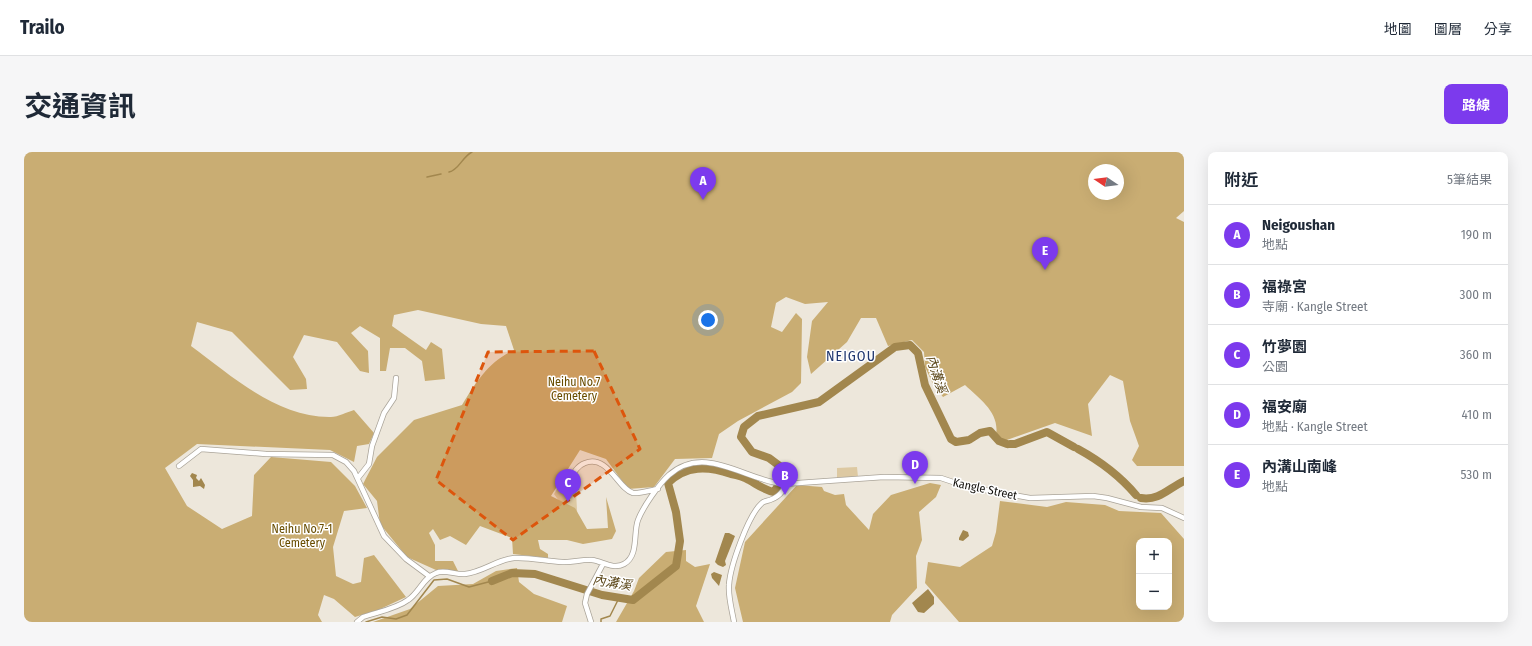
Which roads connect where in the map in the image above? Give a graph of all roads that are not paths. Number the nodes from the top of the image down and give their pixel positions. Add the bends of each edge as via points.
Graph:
1 (396, 378) dead end
2 (179, 466) dead end
3 (788, 474) dead end
4 (358, 478) junction
5 (785, 483) junction
6 (576, 488) dead end
7 (658, 489) junction
8 (1184, 518) edge
9 (603, 564) junction
10 (429, 576) junction
11 (356, 622) edge
12 (590, 622) edge
13 (734, 622) edge

1 - 4 street via 394,398 384,414 372,446 369,464
2 - 4 street via 201,449 266,454 333,455 346,462
3 - 5 street
4 - 10 street via 384,536 406,560
5 - 7 street, Kangle Street via 770,483 720,464 701,463 679,468 669,475
5 - 8 street, Kangle Street via 941,478 968,487 1030,498 1107,498 1141,507 1162,508
5 - 13 street via 779,495 762,502 743,535 728,586
6 - 7 street via 571,479 574,471 590,461 607,468 629,491 634,493
7 - 9 street via 639,518 633,552 629,560 614,566
9 - 10 street via 593,560 563,563 528,558 500,561 475,573 463,575 437,572
9 - 12 street via 587,594
10 - 11 street via 409,600

